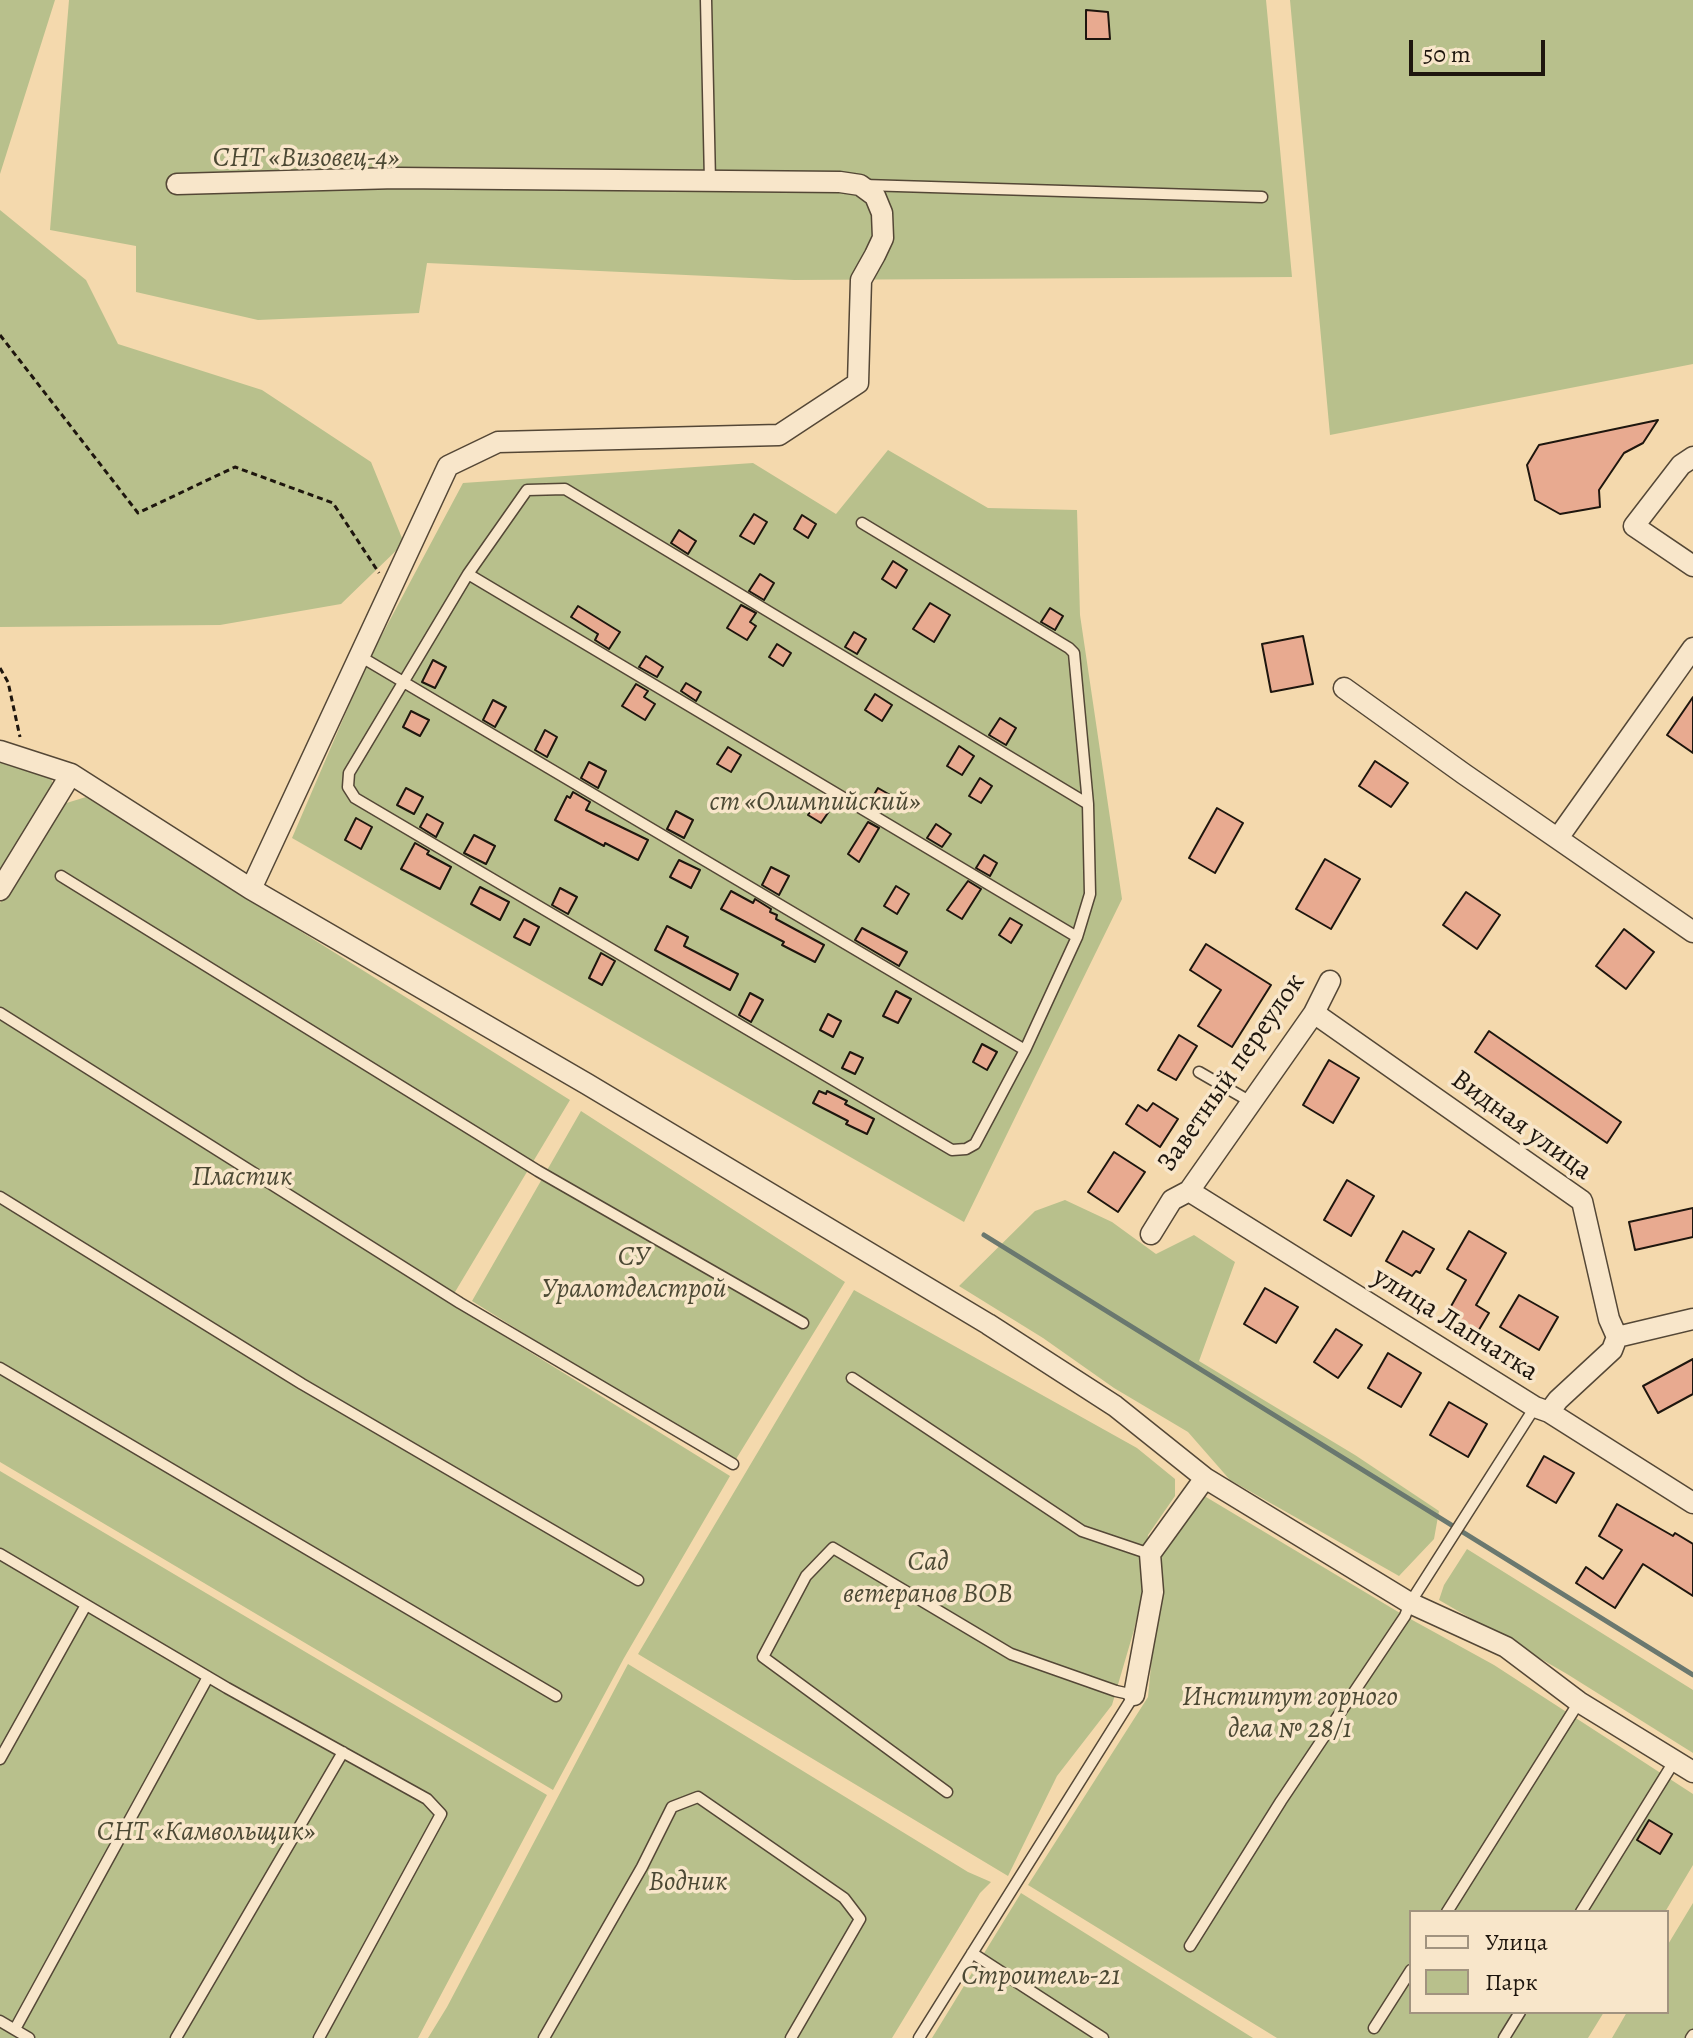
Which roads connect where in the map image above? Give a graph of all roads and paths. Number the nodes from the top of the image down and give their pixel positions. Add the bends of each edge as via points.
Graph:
1 (706, 0) edge
2 (710, 181) junction
3 (177, 184) dead end
4 (860, 185) junction
5 (1262, 197) dead end
6 (0, 335) edge
7 (1693, 457) edge
8 (862, 523) dead end
9 (1693, 566) edge
10 (468, 574) junction
11 (390, 590) junction
12 (1693, 648) edge
13 (365, 656) junction
14 (0, 668) edge
15 (405, 682) junction
16 (1344, 688) dead end
17 (0, 751) edge
18 (25, 759) junction
19 (71, 774) junction
20 (1088, 804) junction
21 (1558, 838) junction
22 (61, 876) dead end
23 (251, 889) junction
24 (0, 890) edge
25 (1693, 932) edge
26 (1077, 937) junction
27 (1330, 981) dead end
28 (0, 1013) edge
29 (1314, 1013) junction
30 (1025, 1050) junction
31 (1199, 1072) dead end
32 (1251, 1102) junction
33 (1189, 1191) junction
34 (0, 1197) edge
35 (1151, 1234) dead end
36 (1693, 1319) edge
37 (803, 1323) dead end
38 (1617, 1337) junction
39 (0, 1368) edge
40 (852, 1378) dead end
41 (1542, 1410) junction
42 (733, 1464) dead end
43 (1205, 1478) junction
44 (1693, 1503) edge
45 (0, 1554) edge
46 (1150, 1554) junction
47 (638, 1580) dead end
48 (1410, 1603) junction
49 (86, 1605) junction
50 (208, 1677) junction
51 (1134, 1695) junction
52 (556, 1696) dead end
53 (1579, 1702) junction
54 (343, 1752) junction
55 (0, 1759) edge
56 (1675, 1760) junction
57 (1693, 1772) edge
58 (947, 1792) dead end
59 (1448, 1910) edge
60 (1582, 1910) edge
61 (1190, 1946) dead end
62 (972, 1953) junction
63 (1409, 1973) edge
64 (1519, 2014) edge
65 (0, 2021) edge
66 (1374, 2028) dead end
67 (15, 2029) junction
68 (29, 2038) edge
69 (176, 2038) edge
70 (319, 2038) edge
71 (544, 2038) edge
72 (791, 2038) edge
73 (919, 2038) edge
74 (1103, 2038) edge
75 (1504, 2038) edge

1 - 2 lane
2 - 3 street via 396,178
2 - 4 street
4 - 5 lane
4 - 11 street via 875,196 883,238 861,280 858,383 779,435 498,442 448,466
6 - 11 path via 138,513 235,467 333,503
7 - 9 street via 1634,526
8 - 20 lane via 1074,653
10 - 15 lane
10 - 20 lane via 527,490 565,489
10 - 26 lane
11 - 13 street
12 - 21 street
13 - 15 lane
13 - 23 street
14 - 18 path via 8,682
15 - 30 lane
15 - 30 lane via 349,773 348,787 355,798 952,1150 975,1144
16 - 21 street
17 - 18 street
18 - 19 street
19 - 23 street
19 - 24 street
20 - 26 lane via 1090,894
21 - 25 street
22 - 37 lane via 538,1171
23 - 43 street via 988,1324 1115,1406
26 - 30 lane
27 - 29 street, Заветный переулок
28 - 42 lane via 460,1303
29 - 32 street, Заветный переулок
29 - 38 street, Видная улица via 1582,1201
31 - 32 lane
32 - 33 street, Заветный переулок
33 - 35 street, Заветный переулок via 1172,1200
33 - 41 street, улица Лапчатка
34 - 47 lane via 302,1384
36 - 38 street
38 - 41 street via 1612,1350
39 - 52 lane
40 - 46 lane via 1082,1531
41 - 44 street, улица Лапчатка
41 - 48 lane
43 - 46 street
43 - 48 street
45 - 49 lane
46 - 51 street via 1153,1592
48 - 53 street via 1506,1647
48 - 61 lane
49 - 50 lane
49 - 55 lane
50 - 54 lane
50 - 67 lane
51 - 58 lane via 1011,1654 833,1548 806,1576 763,1657
51 - 62 lane
53 - 56 street
53 - 59 lane
54 - 69 lane
54 - 70 lane via 427,1799 441,1814
56 - 57 street
56 - 60 lane
62 - 73 lane
62 - 74 lane
63 - 66 lane
64 - 75 lane
65 - 67 lane
67 - 68 lane
71 - 72 lane via 672,1807 698,1797 844,1898 860,1919

